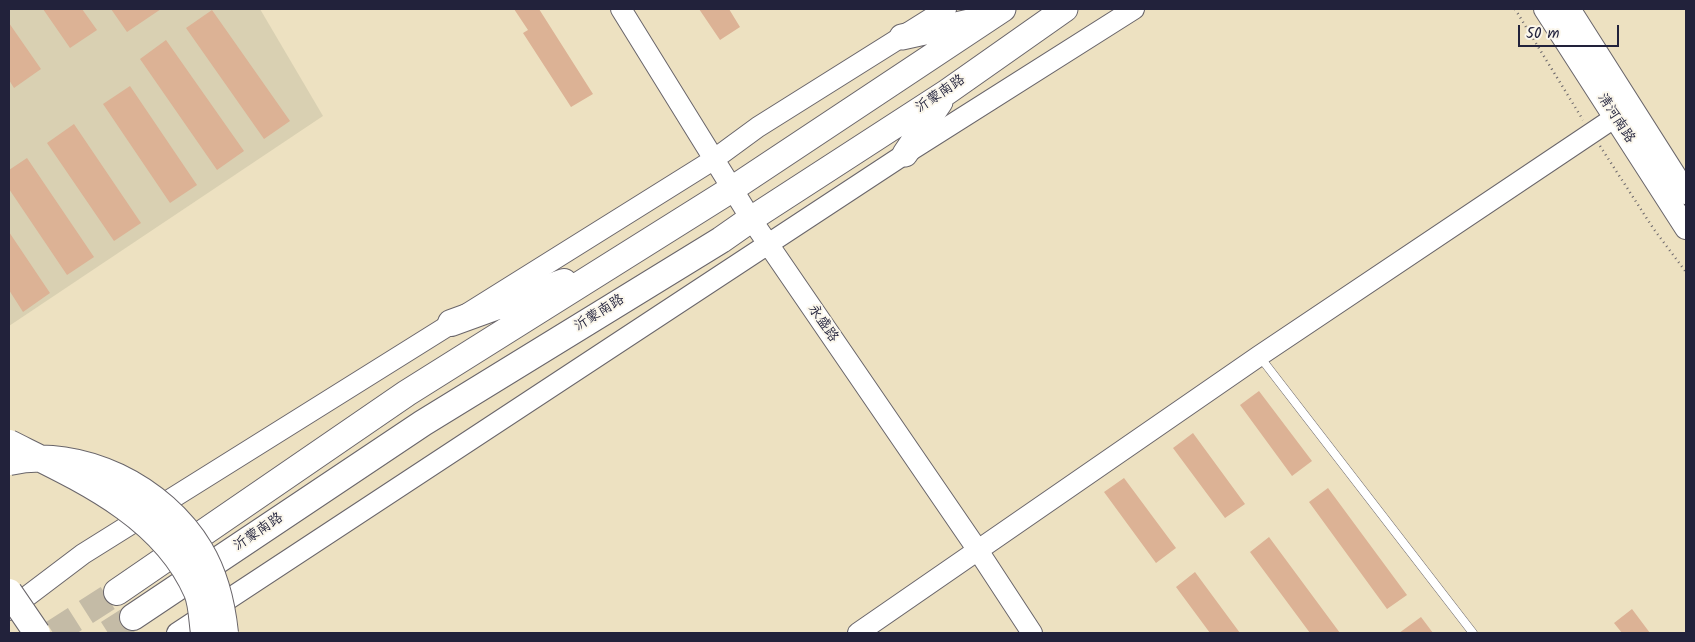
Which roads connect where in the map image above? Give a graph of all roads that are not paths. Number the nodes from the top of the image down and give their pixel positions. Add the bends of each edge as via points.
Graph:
1 (621, 9) edge
2 (946, 9) edge
3 (1065, 9) edge
4 (1134, 9) edge
5 (1545, 9) edge
6 (1569, 9) edge
7 (995, 14) edge
8 (902, 36) junction
9 (947, 92) junction
10 (1614, 118) junction
11 (905, 154) junction
12 (713, 160) junction
13 (732, 189) junction
14 (1686, 193) edge
15 (751, 219) junction
16 (1686, 228) edge
17 (768, 245) junction
18 (612, 265) junction
19 (451, 323) junction
20 (1259, 356) junction
21 (9, 443) edge
22 (9, 462) edge
23 (977, 549) junction
24 (117, 592) tunnel mouth
25 (10, 602) edge
26 (133, 617) tunnel mouth
27 (32, 633) edge
28 (37, 633) edge
29 (177, 633) edge
30 (204, 633) edge
31 (225, 633) edge
32 (858, 633) edge
33 (1032, 633) edge
34 (1473, 633) edge

1 - 12 street, 永盛路
2 - 8 street
3 - 9 main road, 沂蒙南路
4 - 11 street
5 - 10 main road, 清河南路
6 - 14 main road, 清河南路
7 - 8 main road
7 - 13 main road
8 - 12 street via 758,127
9 - 11 main road
9 - 15 main road, 沂蒙南路
10 - 16 main road, 清河南路
10 - 20 street
11 - 17 street
12 - 13 street, 永盛路
12 - 19 street
13 - 15 street, 永盛路
13 - 18 highway
15 - 17 street, 永盛路
15 - 26 highway, 沂蒙南路 via 423,423
17 - 23 street, 永盛路
17 - 29 street
18 - 19 highway
18 - 24 highway via 407,393
19 - 25 street
20 - 23 street
20 - 34 lane
21 - 30 highway, bridge via 108,495 154,531 178,561 197,593
22 - 31 highway, bridge via 24,459 76,462 112,474 147,492 176,519 200,550 216,585
23 - 32 street
23 - 33 street, 永盛路
25 - 27 main road
25 - 28 highway, bridge

